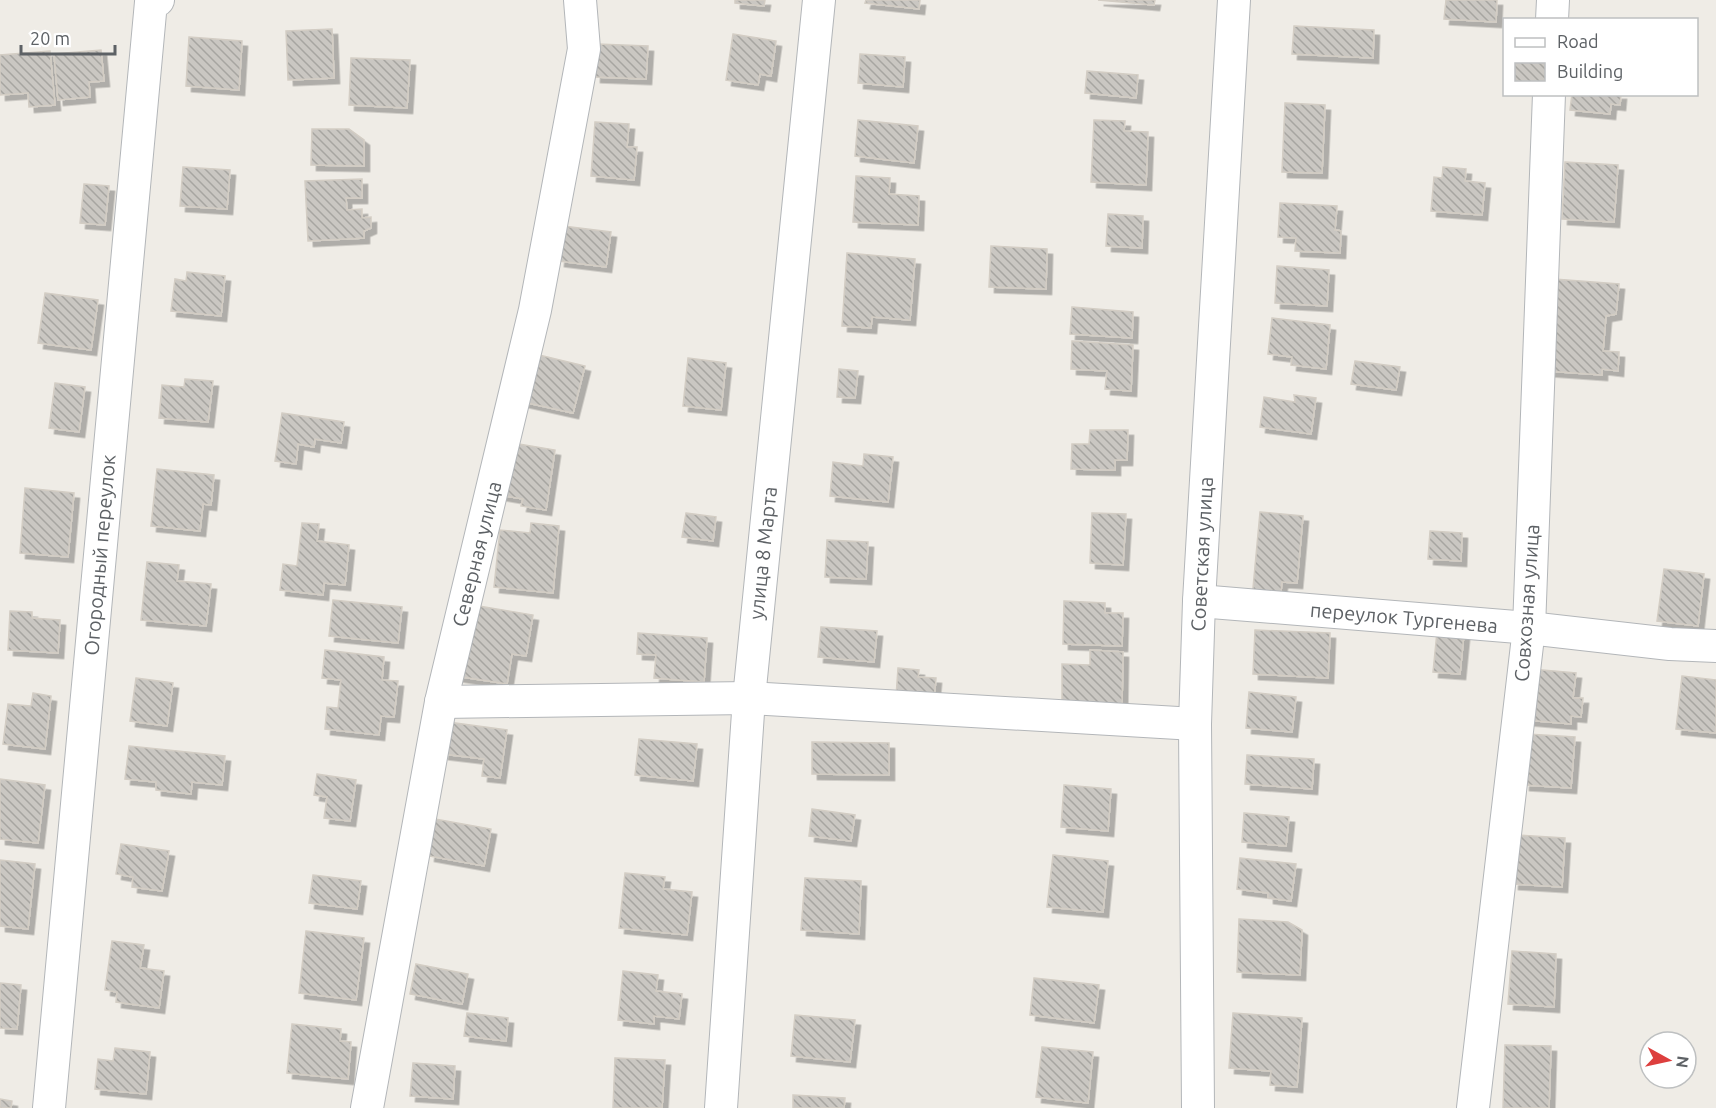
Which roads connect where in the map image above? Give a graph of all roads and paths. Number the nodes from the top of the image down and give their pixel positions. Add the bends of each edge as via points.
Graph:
1 (580, 0) edge
2 (819, 0) edge
3 (1234, 0) edge
4 (1553, 0) edge
5 (154, 1) edge
6 (1552, 18) edge
7 (1549, 96) edge
8 (1199, 601) junction
9 (1529, 628) junction
10 (1716, 646) edge
11 (749, 698) junction
12 (441, 702) junction
13 (1195, 724) junction
14 (49, 1108) edge
15 (367, 1108) edge
16 (721, 1108) edge
17 (1198, 1108) edge
18 (1473, 1108) edge

1 - 12 street, Северная улица via 584,50 535,310
2 - 11 street, улица 8 Марта
3 - 8 street, Советская улица
4 - 6 street
5 - 14 street, Огородный переулок
7 - 9 street, Совхозная улица
8 - 9 street, переулок Тургенева
8 - 13 street, Советская улица
9 - 10 street, переулок Тургенева
9 - 18 street, Совхозная улица
11 - 12 street
11 - 13 street
11 - 16 street, улица 8 Марта
12 - 15 street, Северная улица
13 - 17 street, Советская улица

